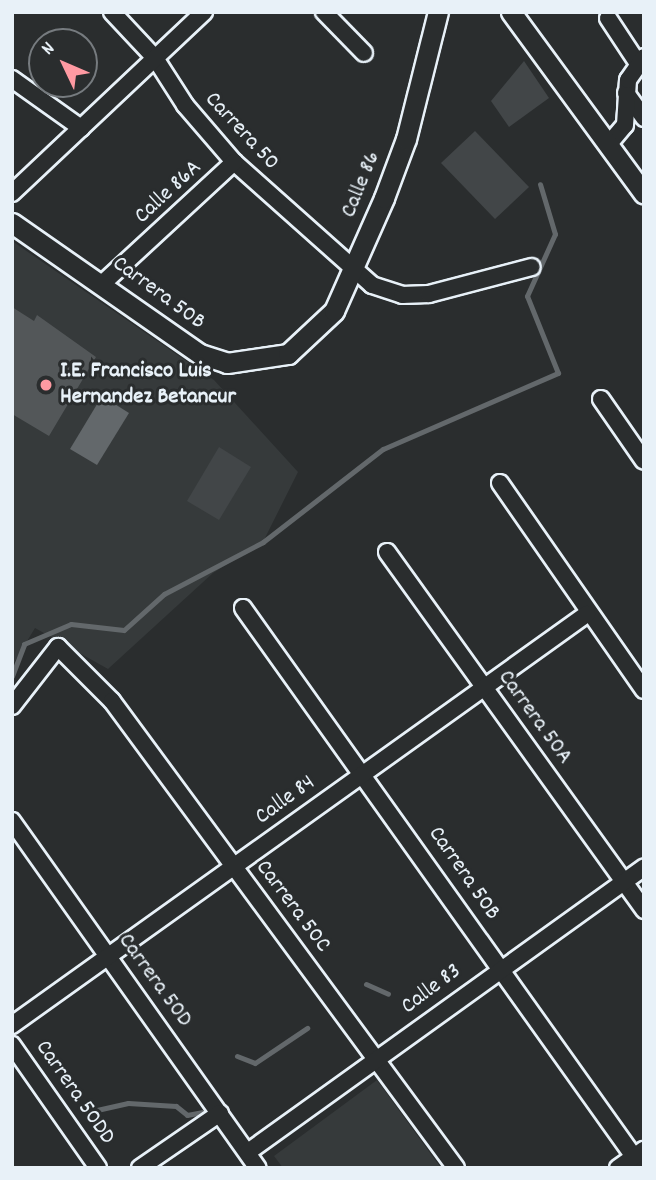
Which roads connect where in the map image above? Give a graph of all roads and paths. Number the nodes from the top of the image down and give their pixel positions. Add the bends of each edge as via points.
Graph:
1 (112, 12) edge
2 (204, 12) edge
3 (324, 12) edge
4 (438, 12) edge
5 (511, 12) edge
6 (608, 18) dead end
7 (363, 53) dead end
8 (155, 58) junction
9 (641, 59) edge
10 (12, 79) edge
11 (626, 93) junction
12 (644, 118) edge
13 (81, 128) junction
14 (608, 145) junction
15 (234, 162) junction
16 (12, 193) edge
17 (644, 194) edge
18 (12, 223) edge
19 (531, 267) dead end
20 (352, 270) junction
21 (102, 284) junction
22 (288, 354) joint
23 (601, 400) dead end
24 (644, 461) edge
25 (500, 483) dead end
26 (387, 552) dead end
27 (243, 608) dead end
28 (587, 614) junction
29 (484, 687) junction
30 (644, 690) edge
31 (12, 706) edge
32 (362, 775) junction
33 (12, 821) edge
34 (234, 867) junction
35 (644, 867) edge
36 (624, 882) junction
37 (644, 910) edge
38 (108, 956) junction
39 (500, 968) junction
40 (12, 1025) edge
41 (12, 1045) edge
42 (379, 1058) junction
43 (220, 1113) junction
44 (248, 1152) junction
45 (640, 1158) edge
46 (98, 1168) edge
47 (140, 1168) edge
48 (258, 1168) edge
49 (456, 1168) edge
50 (618, 1168) edge

1 - 8 street, Carrera 50
2 - 8 street
3 - 7 street
4 - 20 street, Calle 86 via 407,139
5 - 14 street
6 - 9 street
8 - 13 street
8 - 15 street, Carrera 50 via 185,104
9 - 11 street
10 - 13 street
11 - 12 street
11 - 14 street via 625,125
13 - 16 street
14 - 17 street
15 - 20 street, Carrera 50
15 - 21 street, Calle 86A
18 - 21 street, Carrera 50B
19 - 20 street, Carrera 50 via 459,288 402,295 386,292
20 - 22 street, Calle 86 via 334,311
21 - 22 street, Carrera 50B via 200,354 227,363
23 - 24 street
25 - 28 street
26 - 29 street, Carrera 50A
27 - 32 street, Carrera 50B
28 - 29 street, Calle 84
28 - 30 street
29 - 32 street, Calle 84
29 - 36 street, Carrera 50A
31 - 34 street, Carrera 50C via 58,647 113,701
32 - 34 street, Calle 84
32 - 39 street, Carrera 50B
33 - 38 street, Carrera 50D
34 - 38 street, Calle 84
34 - 42 street, Carrera 50C
35 - 36 street, Calle 83
36 - 37 street, Carrera 50A
36 - 39 street, Calle 83
38 - 40 street, Calle 84
38 - 43 street, Carrera 50D
39 - 42 street, Calle 83
39 - 45 street, Carrera 50B
41 - 46 street, Carrera 50DD
42 - 44 street, Calle 83
42 - 49 street, Carrera 50C
43 - 44 street, Carrera 50D
43 - 47 street
44 - 48 street, Carrera 50D
45 - 50 street

